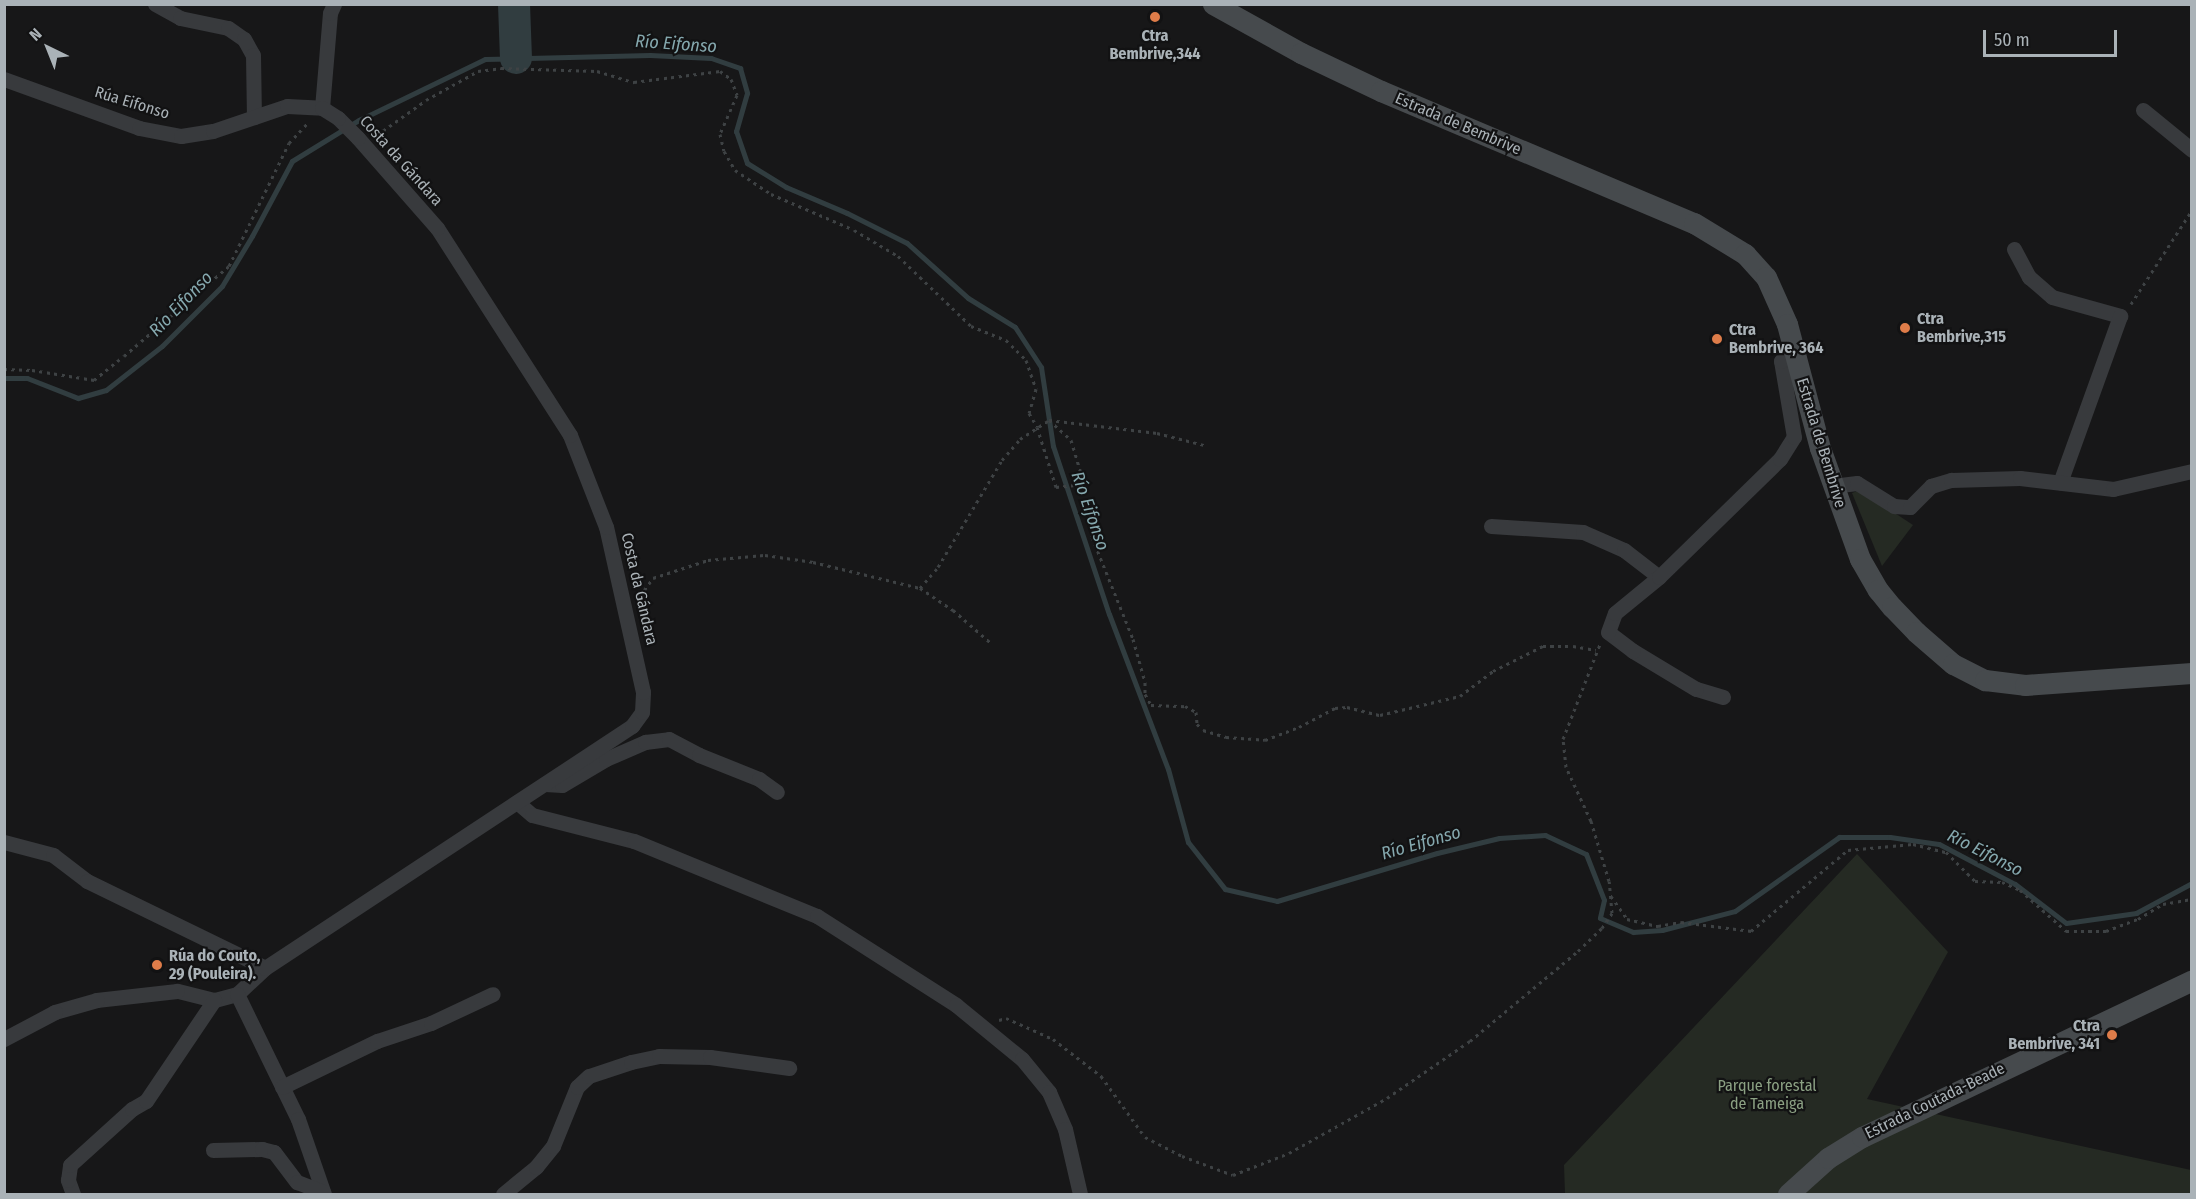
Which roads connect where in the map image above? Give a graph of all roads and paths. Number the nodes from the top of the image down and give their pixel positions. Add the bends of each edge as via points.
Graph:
1 (155, 4) edge
2 (334, 4) edge
3 (1213, 4) edge
4 (4, 78) edge
5 (322, 108) junction
6 (2143, 110) dead end
7 (254, 117) junction
8 (361, 142) junction
9 (2192, 150) edge
10 (2192, 210) edge
11 (2014, 249) dead end
12 (2120, 316) junction
13 (1793, 347) junction
14 (4, 369) edge
15 (1049, 420) junction
16 (1037, 427) junction
17 (1204, 445) dead end
18 (2192, 471) edge
19 (2061, 483) junction
20 (1083, 484) junction
21 (1832, 486) junction
22 (1491, 526) dead end
23 (1659, 577) junction
24 (920, 588) junction
25 (640, 603) dead end
26 (1608, 632) junction
27 (991, 644) dead end
28 (1596, 651) junction
29 (2192, 672) edge
30 (1723, 697) dead end
31 (545, 783) junction
32 (777, 792) dead end
33 (517, 802) junction
34 (4, 842) edge
35 (1610, 894) junction
36 (2192, 899) edge
37 (265, 968) junction
38 (2192, 980) edge
39 (237, 994) junction
40 (493, 994) dead end
41 (214, 1000) junction
42 (980, 1025) junction
43 (4, 1038) edge
44 (789, 1068) dead end
45 (282, 1087) junction
46 (213, 1150) dead end
47 (324, 1193) edge
48 (73, 1194) edge
49 (503, 1194) edge
50 (1080, 1194) edge
51 (1788, 1194) edge

1 - 7 street via 180,18 228,28 244,39 253,56
2 - 5 street
3 - 13 street, Estrada de Bembrive via 1301,53 1381,91 1714,233 1745,254 1766,277
4 - 7 street, Rúa Eifonso via 139,128 182,136 213,131
5 - 7 street, Rúa Eifonso via 287,106
5 - 8 street, Costa da Gándara
5 - 14 path via 289,143 229,267 124,356 94,380
6 - 9 street
8 - 16 path via 478,72 501,68 597,71 634,81 720,71 731,79 737,95 720,134 735,170 771,194 854,230 898,256 971,326 1006,340 1026,360 1036,389 1029,413
8 - 31 street, Costa da Gándara via 437,228 570,435 606,526 643,692 642,712 632,726
10 - 12 path
11 - 12 street via 2029,277 2052,297
12 - 19 street
13 - 21 street, Estrada de Bembrive
13 - 23 street via 1781,361 1794,437 1780,459
15 - 16 path
15 - 17 path via 1157,433
15 - 20 path via 1071,440
16 - 20 path via 1056,487
16 - 24 path via 1002,460 938,567
18 - 19 street via 2113,489
19 - 21 street via 2020,478 1951,480 1931,486 1910,507 1894,506 1857,483
20 - 28 path via 1095,520 1092,537 1133,639 1145,694 1151,705 1185,706 1196,711 1197,723 1203,730 1226,737 1265,740 1335,708 1347,707 1380,716 1460,696 1492,671 1543,646
21 - 29 street, Estrada de Bembrive via 1860,559 1878,590 1916,632 1968,673 2004,684 2025,685
22 - 23 street via 1583,532 1624,550
23 - 26 street via 1615,613
24 - 25 path via 813,562 765,555 708,560 653,578 639,594
24 - 27 path via 953,610
26 - 28 path
26 - 30 street via 1696,689
28 - 35 path via 1563,739 1566,767 1591,821
31 - 32 street via 562,785 645,742 669,739 759,779
31 - 33 street, Costa da Gándara
33 - 37 street, Costa da Gándara
33 - 42 street via 532,815 634,841 817,916 956,1005
34 - 37 street via 53,855 87,880
35 - 36 path via 1627,919 1658,926 1681,922 1751,931 1848,850 1913,844 1946,852 1975,881 2002,882 2020,890 2066,931 2106,931 2163,904
35 - 42 path via 1612,913 1602,928 1470,1041 1387,1098 1289,1154 1233,1175 1145,1137 1101,1076 1053,1039 1006,1018
37 - 39 street, Costa da Gándara
38 - 51 street, Estrada Coutada-Beade via 1870,1133 1828,1158
39 - 41 street
39 - 45 street
40 - 45 street via 431,1023 377,1041
41 - 43 street via 177,991 97,1000 55,1012
41 - 48 street via 146,1101 70,1165 68,1179
42 - 50 street via 1022,1059 1049,1092 1065,1129
44 - 49 street via 659,1056 589,1076 577,1087 553,1146 536,1167
45 - 47 street via 298,1119
46 - 47 street via 274,1152 297,1182

